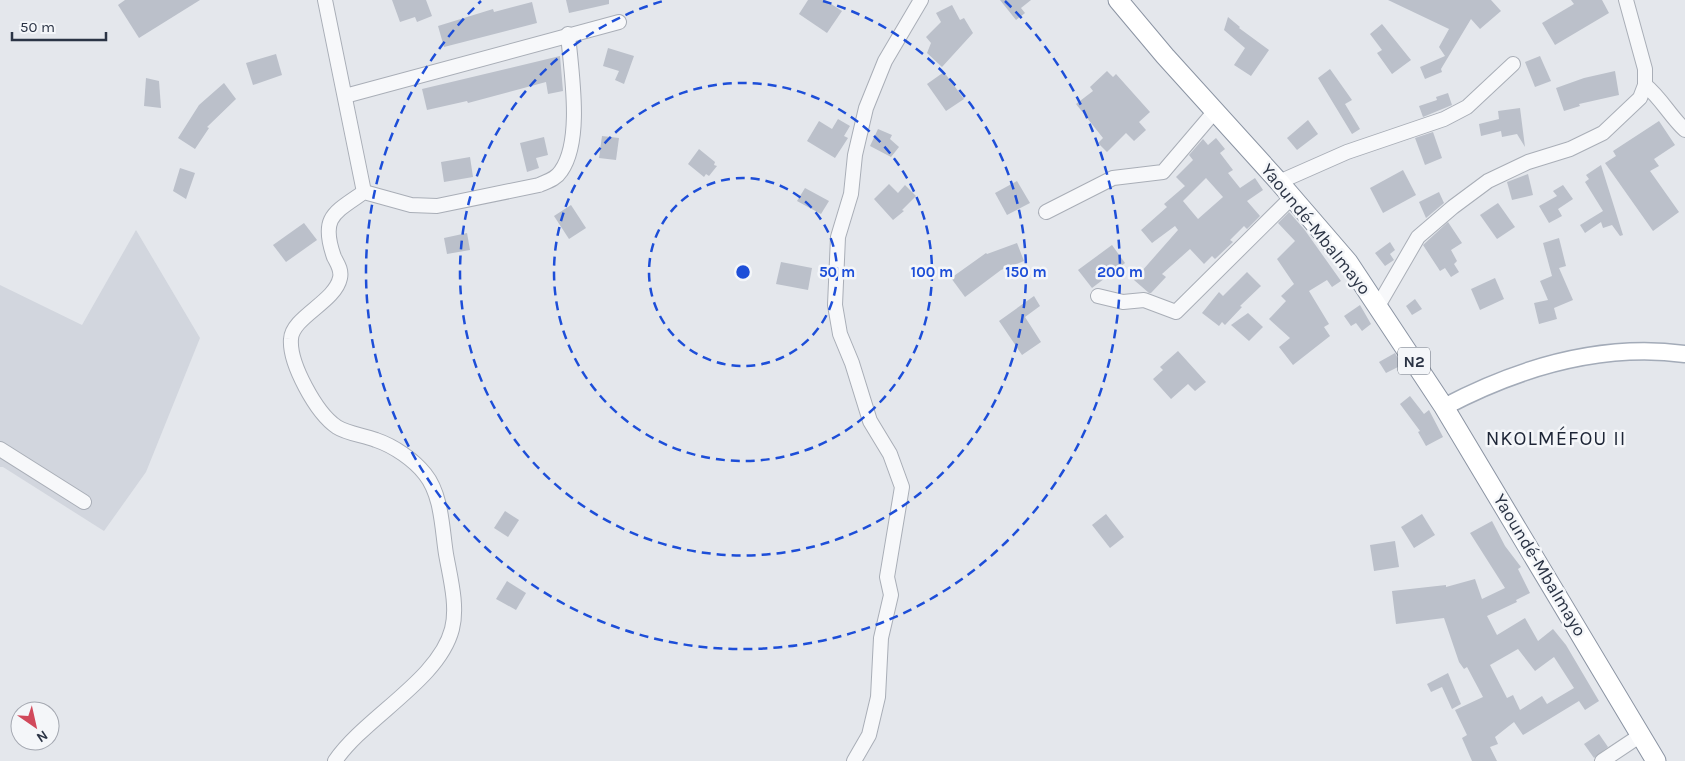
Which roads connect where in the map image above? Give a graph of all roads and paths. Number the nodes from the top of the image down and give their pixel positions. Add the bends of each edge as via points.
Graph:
1 (325, 0) edge
2 (921, 0) edge
3 (1118, 0) edge
4 (1626, 0) edge
5 (619, 22) dead end
6 (568, 34) junction
7 (1514, 64) dead end
8 (1645, 85) junction
9 (345, 96) junction
10 (1215, 111) junction
11 (1685, 130) edge
12 (1279, 182) junction
13 (364, 192) junction
14 (1292, 197) junction
15 (1046, 212) dead end
16 (1098, 296) dead end
17 (1378, 306) junction
18 (1685, 354) edge
19 (1444, 407) junction
20 (0, 449) edge
21 (84, 502) dead end
22 (1641, 735) junction
23 (335, 761) edge
24 (854, 761) edge
25 (1602, 761) edge
26 (1656, 761) edge

1 - 9 street
2 - 24 street via 885,61 866,108 855,155 851,194 838,237 835,305 840,334 870,421 890,454 902,487 887,577 891,595 881,638 878,697 869,734
3 - 10 highway, Yaoundé-Mbalmayo / N2
4 - 8 street via 1645,69
5 - 6 street
6 - 9 street
6 - 13 street via 573,125 570,154 553,179 539,185 437,206 412,204
7 - 12 street via 1467,107 1444,119 1347,152
8 - 11 street via 1660,98
8 - 17 street via 1640,98 1603,133 1488,181 1453,207 1418,238
9 - 13 street
10 - 12 highway, Yaoundé-Mbalmayo / N2
10 - 15 street via 1163,172 1113,178
12 - 14 highway, Yaoundé-Mbalmayo / N2
13 - 23 street via 330,218 328,232 340,279 330,294 296,327 291,336 292,358 296,371 328,419 337,427 377,440 415,463 426,475 435,491 439,510 451,586 453,624 448,640 435,661 345,747
14 - 16 street via 1176,312 1144,300 1123,302
14 - 17 highway, Yaoundé-Mbalmayo / N2 via 1348,262
17 - 19 highway, Yaoundé-Mbalmayo / N2
18 - 19 main road via 1611,352 1556,362 1505,378
19 - 22 highway, Yaoundé-Mbalmayo / N2
20 - 21 street
22 - 25 street
22 - 26 highway, Yaoundé-Mbalmayo / N2

